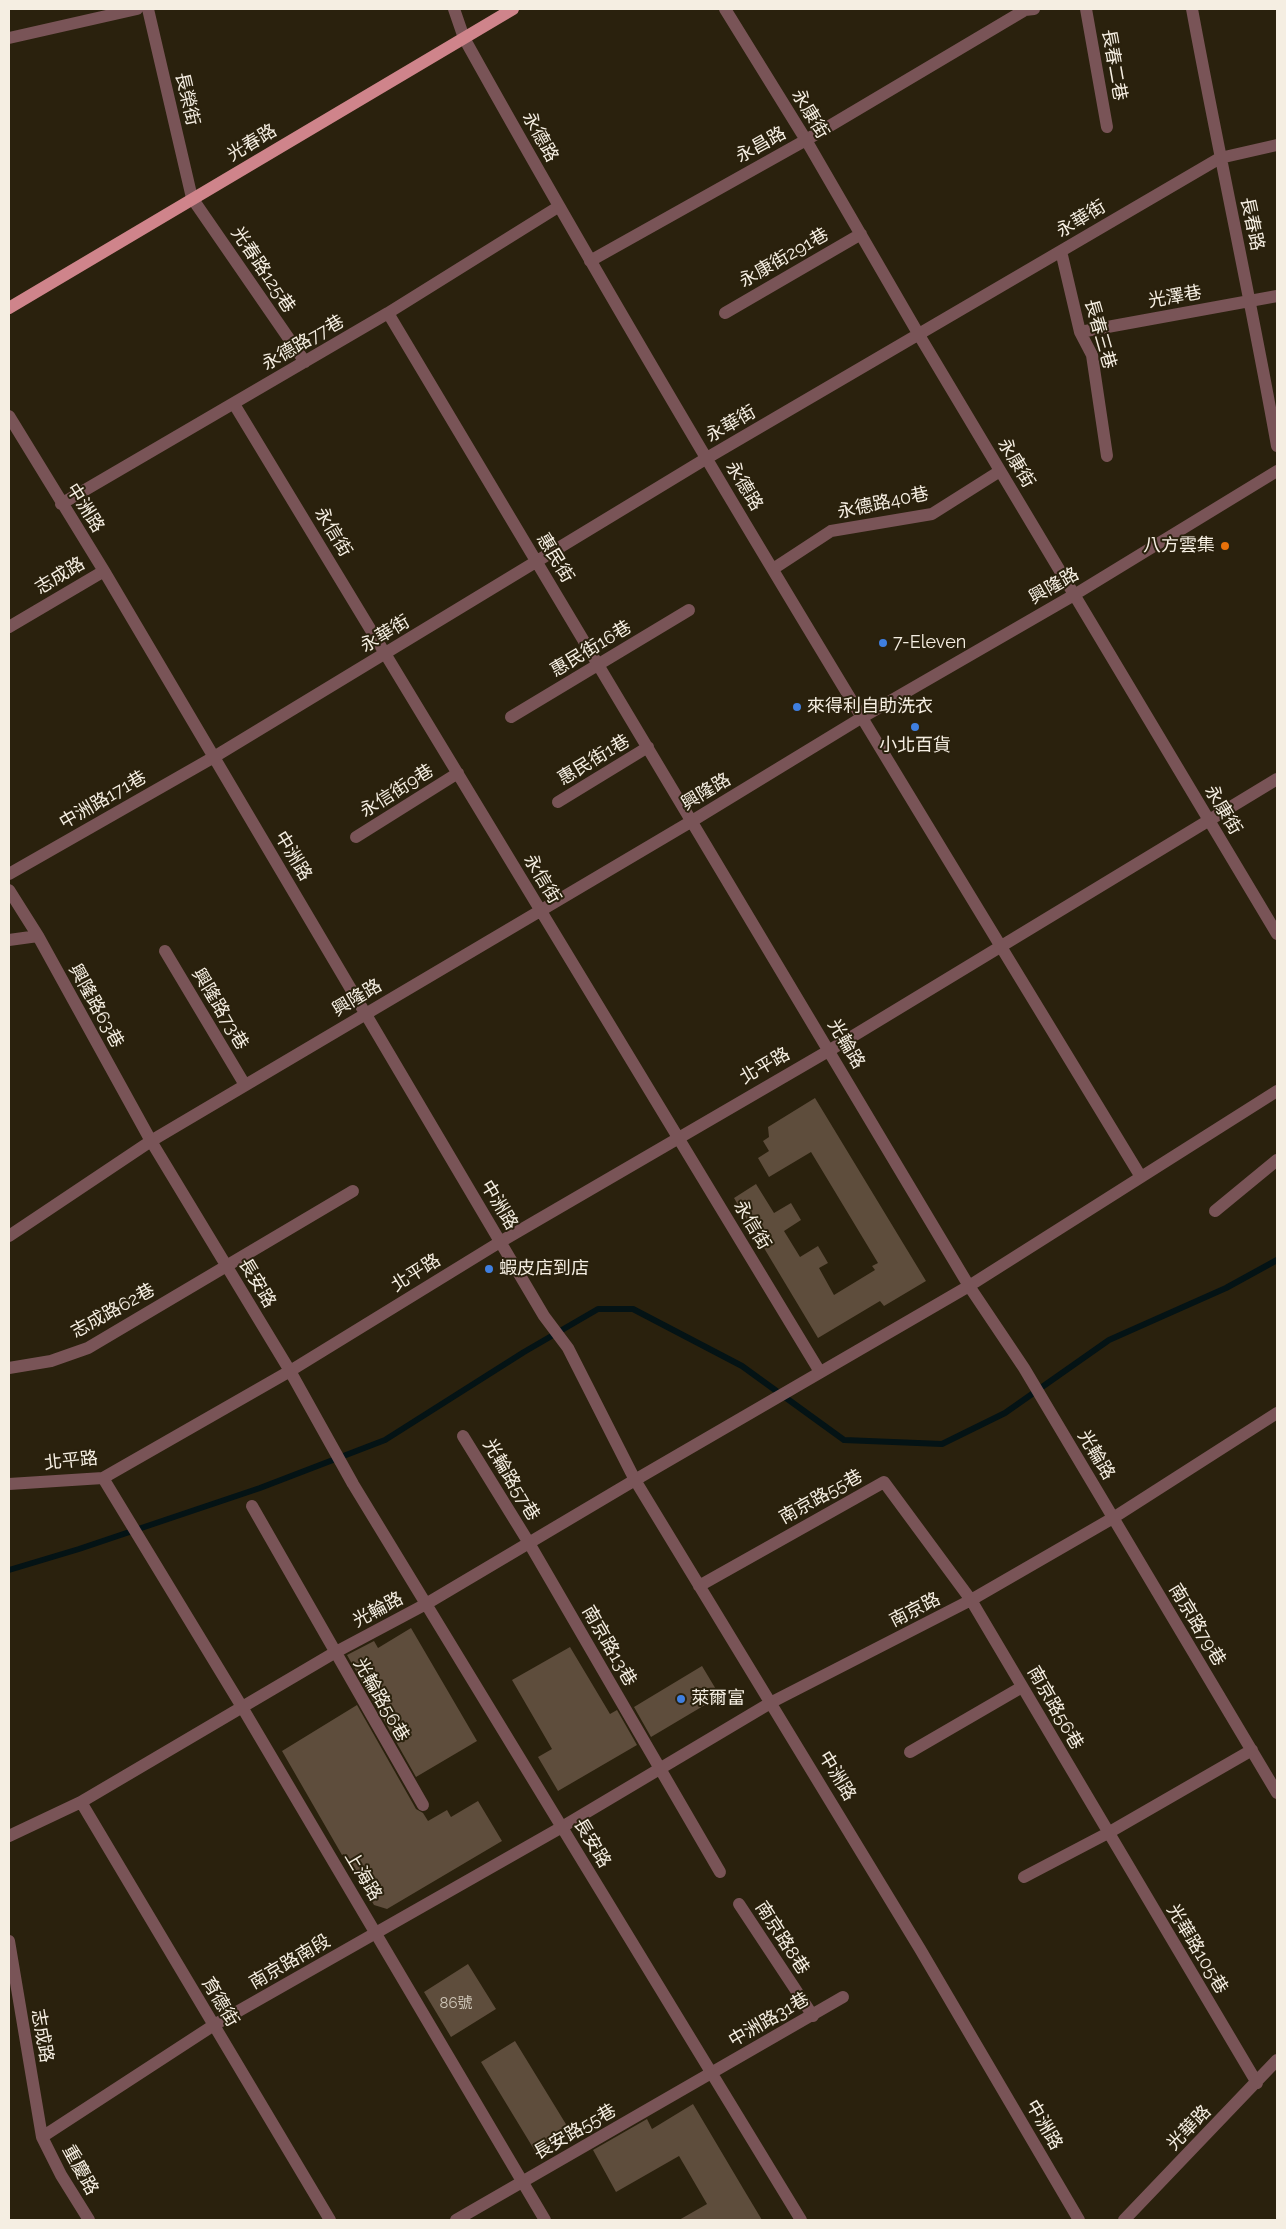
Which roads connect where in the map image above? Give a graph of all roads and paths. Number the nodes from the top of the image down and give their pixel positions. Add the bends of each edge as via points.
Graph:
1 (137, 9) edge
2 (148, 9) edge
3 (454, 9) edge
4 (513, 9) edge
5 (725, 9) edge
6 (1027, 9) edge
7 (1086, 9) edge
8 (1192, 9) edge
9 (9, 38) edge
10 (464, 38) junction
11 (1107, 127) dead end
12 (806, 140) junction
13 (1277, 145) edge
14 (1220, 158) junction
15 (192, 198) junction
16 (558, 207) junction
17 (860, 234) junction
18 (1061, 251) junction
19 (590, 261) junction
20 (1277, 296) edge
21 (1251, 301) junction
22 (9, 308) edge
23 (388, 313) junction
24 (725, 313) dead end
25 (1080, 332) junction
26 (919, 335) junction
27 (305, 362) junction
28 (234, 404) junction
29 (9, 416) edge
30 (1277, 446) edge
31 (1107, 456) dead end
32 (707, 458) junction
33 (1000, 471) junction
34 (1277, 471) edge
35 (61, 504) junction
36 (537, 563) junction
37 (773, 569) junction
38 (104, 571) junction
39 (1074, 595) junction
40 (689, 610) dead end
41 (9, 627) edge
42 (386, 654) junction
43 (598, 664) junction
44 (511, 717) dead end
45 (861, 718) junction
46 (648, 747) junction
47 (214, 757) junction
48 (458, 773) junction
49 (1277, 778) edge
50 (558, 802) dead end
51 (1208, 819) junction
52 (692, 821) junction
53 (356, 837) dead end
54 (9, 874) edge
55 (9, 890) edge
56 (541, 910) junction
57 (1277, 934) edge
58 (38, 936) junction
59 (9, 940) edge
60 (1000, 946) junction
61 (165, 950) dead end
62 (366, 1014) junction
63 (830, 1050) junction
64 (245, 1086) junction
65 (1277, 1091) edge
66 (678, 1137) junction
67 (151, 1141) junction
68 (1277, 1160) edge
69 (1140, 1177) junction
70 (353, 1191) dead end
71 (1215, 1211) dead end
72 (9, 1236) edge
73 (500, 1242) junction
74 (227, 1267) junction
75 (969, 1286) junction
76 (9, 1368) edge
77 (290, 1371) junction
78 (814, 1375) junction
79 (1277, 1413) edge
80 (463, 1436) dead end
81 (103, 1478) junction
82 (635, 1480) junction
83 (9, 1484) edge
84 (252, 1506) dead end
85 (1113, 1518) junction
86 (529, 1542) junction
87 (699, 1586) junction
88 (971, 1600) junction
89 (426, 1604) junction
90 (334, 1653) junction
91 (1022, 1687) junction
92 (772, 1702) junction
93 (242, 1707) junction
94 (1252, 1750) junction
95 (910, 1752) dead end
96 (660, 1767) junction
97 (1277, 1792) edge
98 (81, 1802) junction
99 (423, 1805) dead end
100 (562, 1827) junction
101 (1108, 1833) junction
102 (9, 1836) edge
103 (720, 1872) dead end
104 (1024, 1877) dead end
105 (739, 1904) dead end
106 (376, 1933) junction
107 (9, 1941) edge
108 (843, 1997) dead end
109 (813, 2016) junction
110 (214, 2026) junction
111 (1277, 2060) edge
112 (711, 2073) junction
113 (1257, 2083) junction
114 (42, 2137) junction
115 (522, 2182) junction
116 (89, 2220) edge
117 (330, 2220) edge
118 (456, 2220) edge
119 (545, 2220) edge
120 (801, 2220) edge
121 (1079, 2220) edge
122 (1124, 2220) edge

1 - 9 street
2 - 15 street, 長榮街
3 - 10 street, 永德路
4 - 10 main road, 光春路
5 - 12 street, 永康街
6 - 12 street, 永昌路
7 - 11 street, 長春二巷
8 - 14 street, 長春路
10 - 15 main road, 光春路
10 - 16 street, 永德路
12 - 17 street, 永康街
12 - 19 street, 永昌路
13 - 14 street, 永華街
14 - 18 street, 永華街
14 - 21 street, 長春路
15 - 22 main road, 光春路
15 - 27 street, 光春路125巷
16 - 19 street, 永德路
16 - 23 street, 永德路77巷
17 - 24 street, 永康街291巷
17 - 26 street, 永康街
18 - 25 street, 長春三巷
18 - 26 street, 永華街
19 - 32 street, 永德路
20 - 21 street, 光澤巷
21 - 25 street, 光澤巷
21 - 30 street, 長春路
23 - 27 street, 永德路77巷
23 - 36 street, 惠民街
25 - 31 street, 長春三巷 via 1092,355
26 - 32 street, 永華街
26 - 33 street, 永康街
27 - 28 street, 永德路77巷
28 - 35 street, 永德路77巷
28 - 42 street, 永信街
29 - 35 street, 中洲路
32 - 36 street, 永華街
32 - 37 street, 永德路
33 - 37 street, 永德路40巷 via 932,514 831,531
33 - 39 street, 永康街
34 - 39 street, 興隆路
35 - 38 street, 中洲路
36 - 42 street, 永華街
36 - 43 street, 惠民街
37 - 45 street, 永德路
38 - 41 street, 志成路
38 - 47 street, 中洲路
39 - 45 street, 興隆路
39 - 51 street, 永康街
40 - 43 street, 惠民街16巷
42 - 47 street, 永華街
42 - 48 street, 永信街
43 - 44 street, 惠民街16巷
43 - 46 street, 惠民街
45 - 52 street, 興隆路
45 - 60 street, 永德路
46 - 50 street, 惠民街1巷
46 - 52 street, 惠民街
47 - 54 street, 中洲路171巷
47 - 62 street, 中洲路
48 - 53 street, 永信街9巷
48 - 56 street, 永信街
49 - 51 street, 北平路
51 - 57 street, 永康街
51 - 60 street, 北平路
52 - 56 street, 興隆路
52 - 63 street, 光輪路
55 - 58 street, 興隆路63巷
56 - 62 street, 興隆路
56 - 66 street, 永信街
58 - 59 street
58 - 67 street, 興隆路63巷
60 - 63 street, 北平路
60 - 69 street, 永德路
61 - 64 street, 興隆路73巷
62 - 64 street, 興隆路
62 - 73 street, 中洲路
63 - 66 street, 北平路
63 - 75 street, 光輪路
64 - 67 street, 興隆路
65 - 69 street
66 - 73 street, 北平路
66 - 78 street, 永信街
67 - 72 street, 興隆路
67 - 74 street, 長安路
68 - 71 street
69 - 75 street
70 - 74 street, 志成路62巷
73 - 77 street, 北平路
73 - 82 street, 中洲路 via 544,1316 568,1348
74 - 76 street, 志成路62巷 via 88,1348 51,1361
74 - 77 street, 長安路
75 - 78 street
75 - 85 street, 光輪路 via 1024,1368
77 - 81 street, 北平路
77 - 89 street, 長安路 via 353,1484
78 - 82 street, 光輪路
79 - 85 street, 南京路
80 - 86 street, 光輪路57巷
81 - 83 street, 北平路
81 - 93 street, 上海路
82 - 86 street, 光輪路
82 - 87 street, 中洲路
84 - 90 street, 光輪路56巷
85 - 88 street, 南京路
85 - 94 street, 南京路79巷
86 - 89 street, 光輪路
86 - 96 street, 南京路13巷
87 - 88 street, 南京路55巷 via 884,1482
87 - 92 street, 中洲路
88 - 91 street, 南京路56巷
88 - 92 street, 南京路
89 - 90 street, 光輪路
89 - 100 street, 長安路
90 - 93 street, 光輪路
90 - 99 street, 光輪路56巷
91 - 95 street
91 - 101 street, 南京路56巷
92 - 96 street, 南京路
92 - 121 street, 中洲路
93 - 98 street, 光輪路
93 - 106 street, 上海路
94 - 97 street, 南京路79巷
94 - 101 street
96 - 100 street, 南京路
96 - 103 street
98 - 102 street, 光輪路
98 - 110 street, 育德街
100 - 106 street, 南京路南段
100 - 112 street, 長安路
101 - 104 street
101 - 113 street, 光華路105巷
105 - 109 street, 南京路8巷
106 - 110 street, 南京路南段
106 - 115 street, 上海路
107 - 114 street, 志成路
108 - 109 street, 中洲路31巷
109 - 112 street, 中洲路31巷
110 - 114 street, 南京路南段
110 - 117 street, 育德街
111 - 113 street, 光華路
112 - 115 street, 長安路55巷
112 - 120 street, 長安路
113 - 122 street, 光華路
114 - 116 street, 重慶路
115 - 118 street, 長安路55巷
115 - 119 street, 上海路

